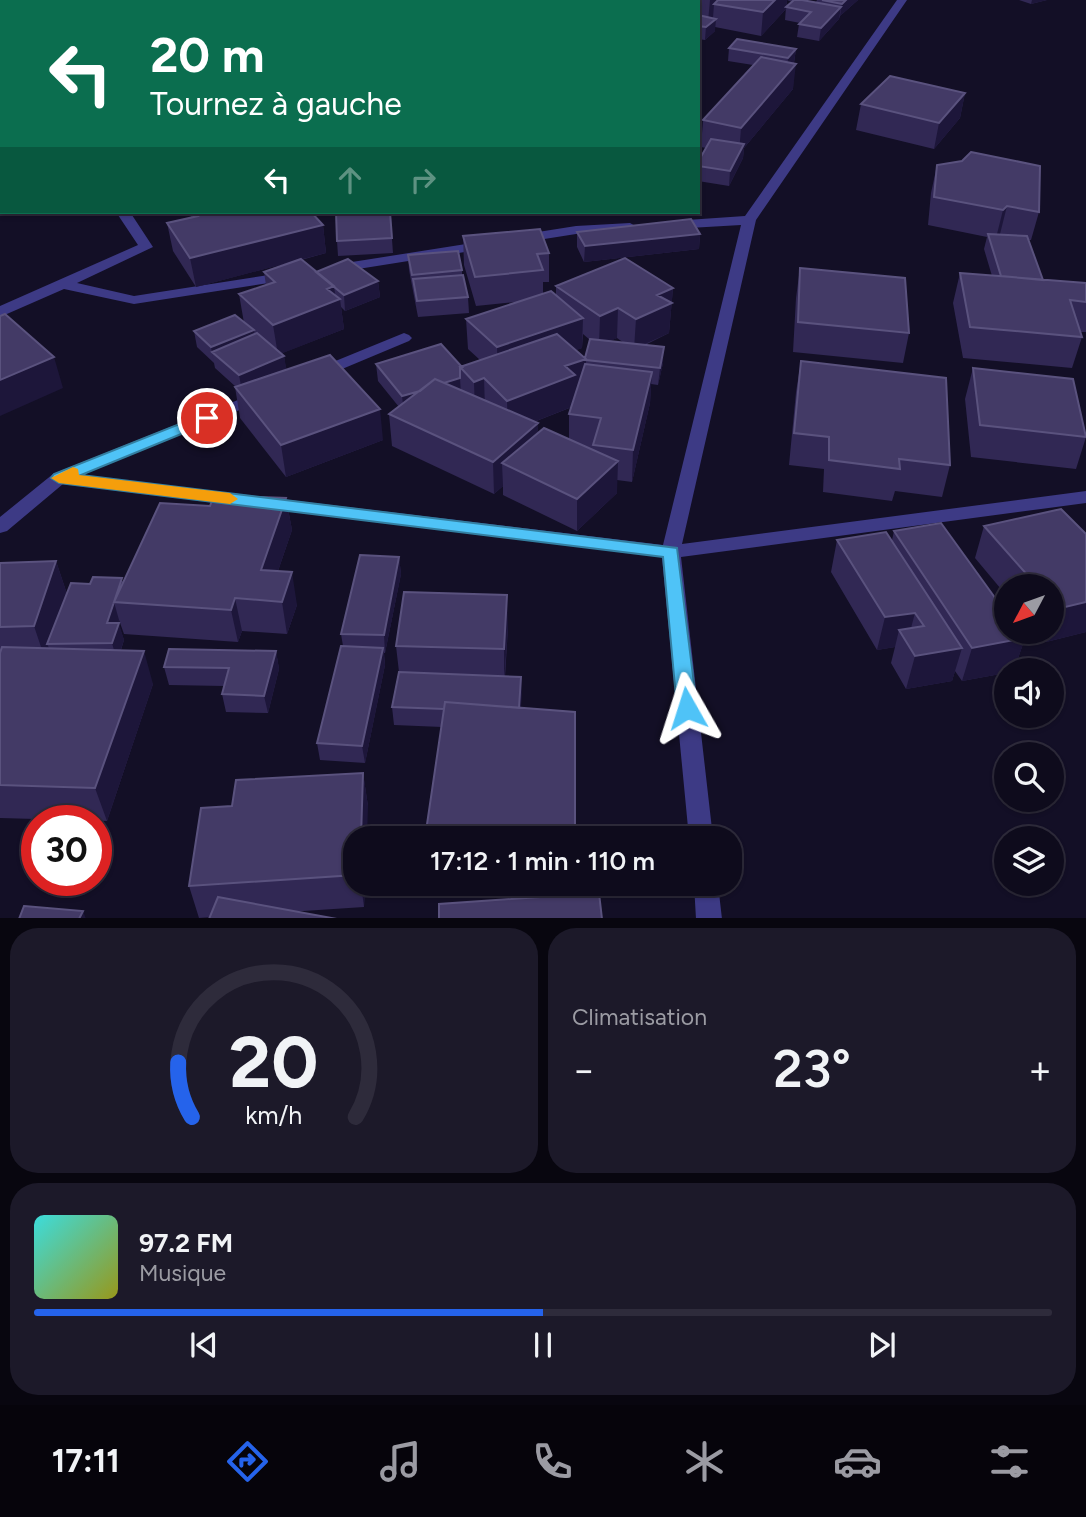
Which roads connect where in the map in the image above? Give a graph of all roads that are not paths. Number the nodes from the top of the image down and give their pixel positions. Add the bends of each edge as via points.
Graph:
1 (902, 0) edge
2 (124, 214) edge
3 (749, 220) junction
4 (62, 284) junction
5 (0, 312) edge
6 (404, 338) dead end
7 (302, 379) edge
8 (277, 390) edge
9 (59, 478) junction
10 (1086, 497) edge
11 (0, 527) edge
12 (671, 552) junction
13 (700, 826) edge
14 (707, 896) edge
15 (709, 918) edge

1 - 3 street
2 - 4 street via 146,247
3 - 4 street via 576,230 134,300
3 - 12 street
4 - 5 street
6 - 7 street
8 - 9 street
9 - 11 street
9 - 12 street
10 - 12 street
12 - 13 street
14 - 15 street

